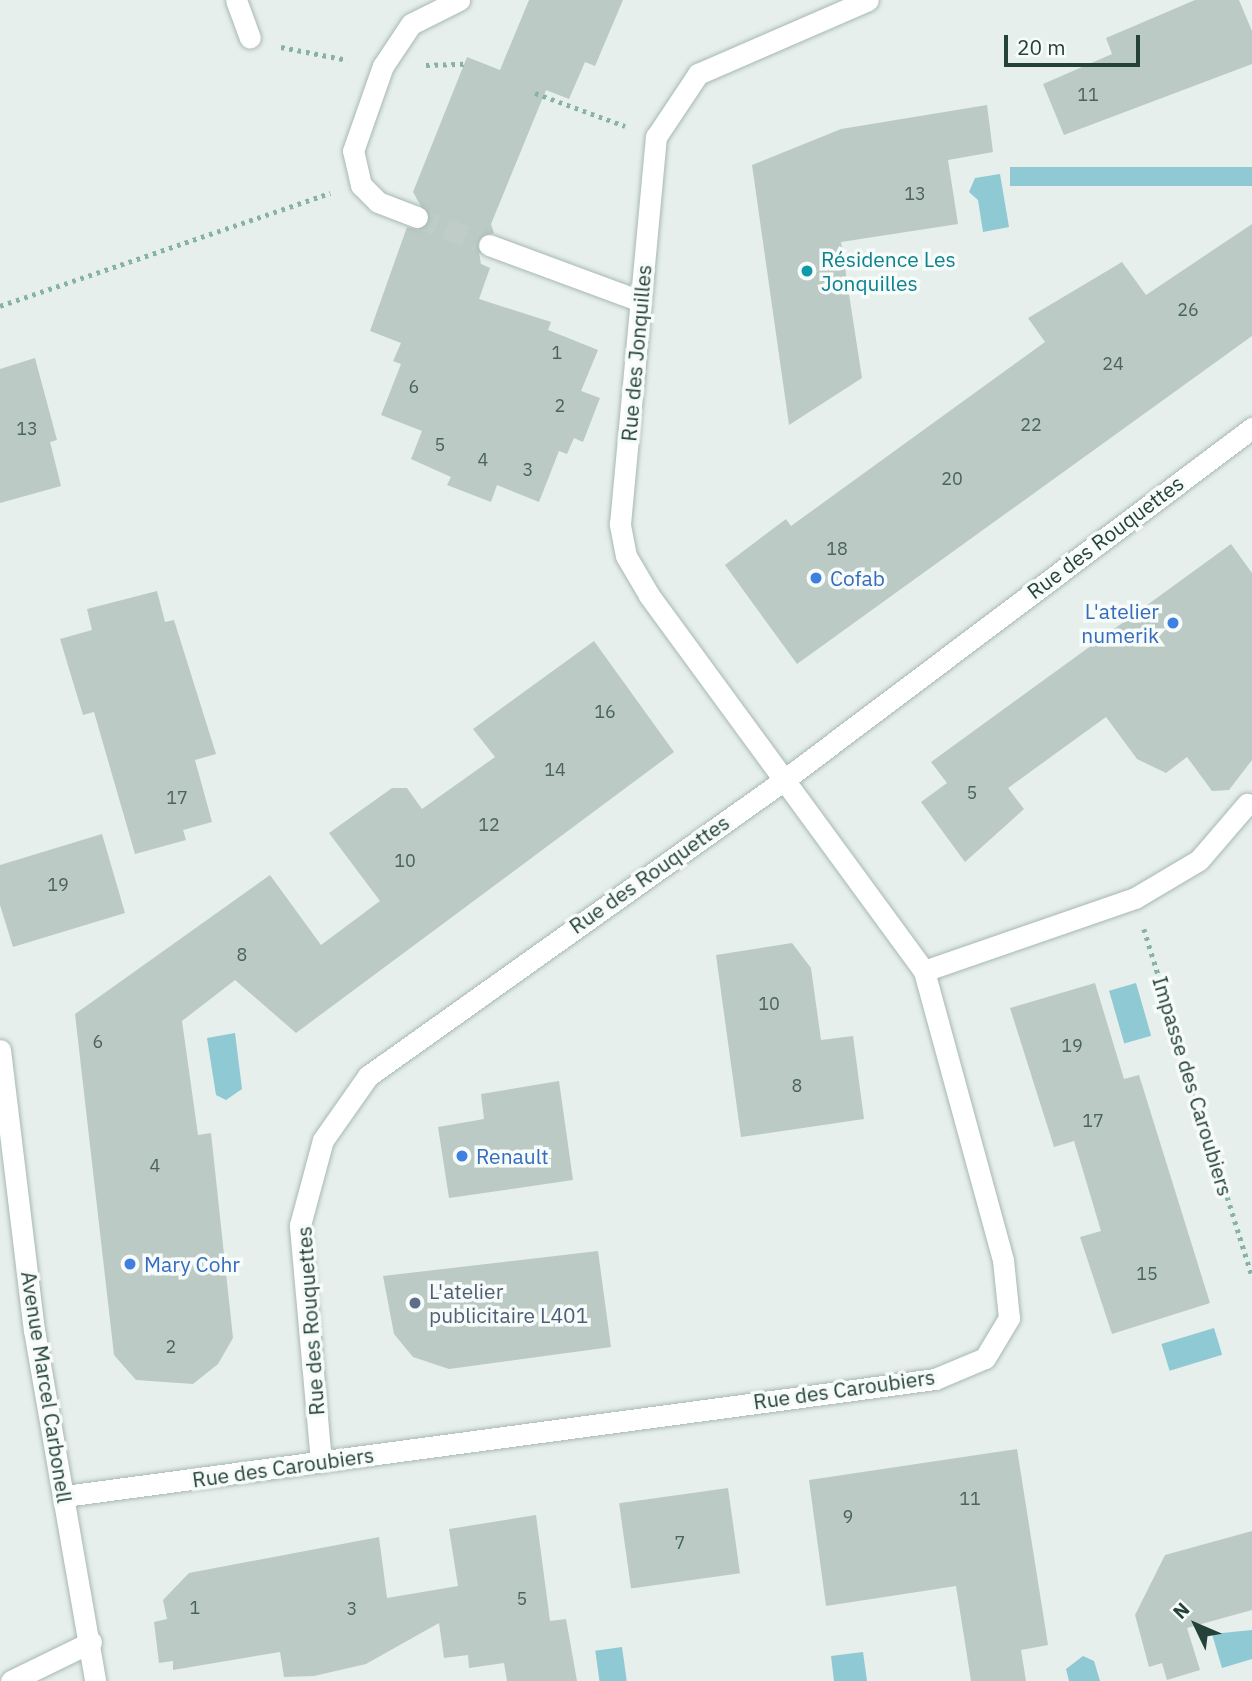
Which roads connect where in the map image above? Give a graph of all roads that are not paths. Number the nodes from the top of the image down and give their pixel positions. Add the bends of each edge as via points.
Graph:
1 (236, 0) edge
2 (459, 0) edge
3 (868, 0) edge
4 (260, 41) road end
5 (417, 217) tunnel mouth
6 (489, 245) tunnel mouth
7 (640, 301) junction
8 (1252, 428) edge
9 (785, 780) junction
10 (1247, 804) dead end
11 (924, 971) junction
12 (0, 1050) edge
13 (321, 1462) junction
14 (65, 1496) junction
15 (91, 1642) junction
16 (11, 1681) edge
17 (95, 1681) edge

1 - 4 street
2 - 5 street via 411,24 383,66 353,151 361,185 378,202
3 - 7 street, Rue des Jonquilles via 698,74 656,137
6 - 7 street
7 - 9 street, Rue des Jonquilles via 620,524 626,556
8 - 9 street, Rue des Rouquettes
9 - 11 street, Rue des Caroubiers
9 - 13 street, Rue des Rouquettes via 441,1019 368,1076 323,1140 300,1225
10 - 11 street via 1199,860 1135,898
11 - 13 street, Rue des Caroubiers via 1003,1260 1009,1318 985,1358 935,1379
12 - 14 street, Avenue Marcel Carbonell via 34,1330
13 - 14 street, Rue des Caroubiers
14 - 15 street, Avenue Marcel Carbonell
15 - 16 street
15 - 17 street, Avenue Marcel Carbonell

